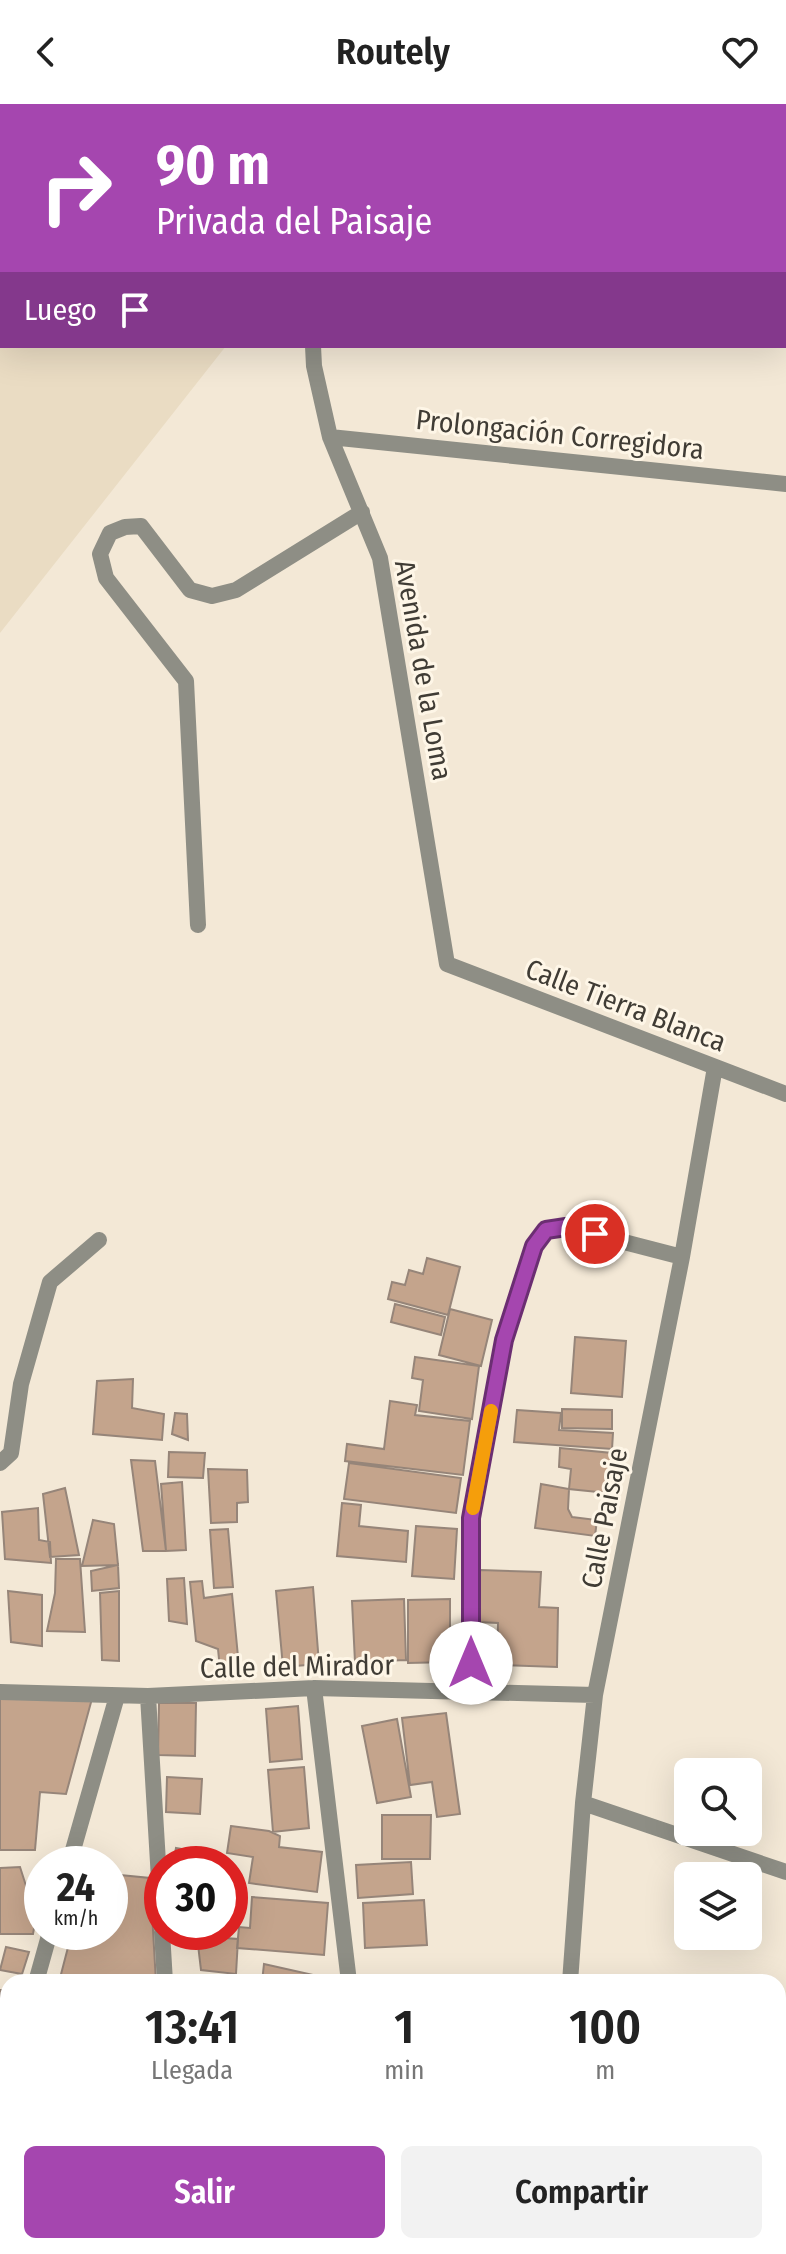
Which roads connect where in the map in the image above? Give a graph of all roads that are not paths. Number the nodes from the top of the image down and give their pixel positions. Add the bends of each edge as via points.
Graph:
1 (313, 348) edge
2 (330, 437) junction
3 (786, 484) edge
4 (362, 512) junction
5 (198, 925) dead end
6 (447, 964) joint
7 (715, 1067) junction
8 (786, 1094) edge
9 (99, 1240) dead end
10 (682, 1257) junction
11 (0, 1463) edge
12 (314, 1688) junction
13 (0, 1692) edge
14 (471, 1692) junction
15 (595, 1695) junction
16 (117, 1696) junction
17 (148, 1696) junction
18 (583, 1803) junction
19 (74, 1846) edge
20 (157, 1846) edge
21 (786, 1872) edge
22 (45, 1950) edge
23 (163, 1950) edge
24 (38, 1974) edge
25 (165, 1974) edge
26 (348, 1974) edge
27 (571, 1974) edge

1 - 2 street, Avenida de la Loma
2 - 3 street, Prolongación Corregidora
2 - 4 street, Avenida de la Loma
4 - 5 street via 236,590 212,596 190,590 141,526 110,533 100,554 106,578 186,681
4 - 6 street, Avenida de la Loma via 380,558
6 - 7 street, Calle Tierra Blanca
7 - 8 street, Calle Tierra Blanca
7 - 10 street, Calle Paisaje
9 - 11 street via 50,1282 21,1384 11,1453
10 - 14 street via 566,1227 546,1230 534,1246 504,1340 471,1518
10 - 15 street, Calle Paisaje
12 - 14 street, Calle del Mirador
12 - 17 street, Calle del Mirador
12 - 26 street
13 - 16 street, Calle del Mirador
14 - 15 street, Calle del Mirador
15 - 18 street, Calle Paisaje
16 - 17 street, Calle del Mirador
16 - 19 street
17 - 20 street
18 - 21 street
18 - 27 street, Calle Paisaje
22 - 24 street
23 - 25 street

